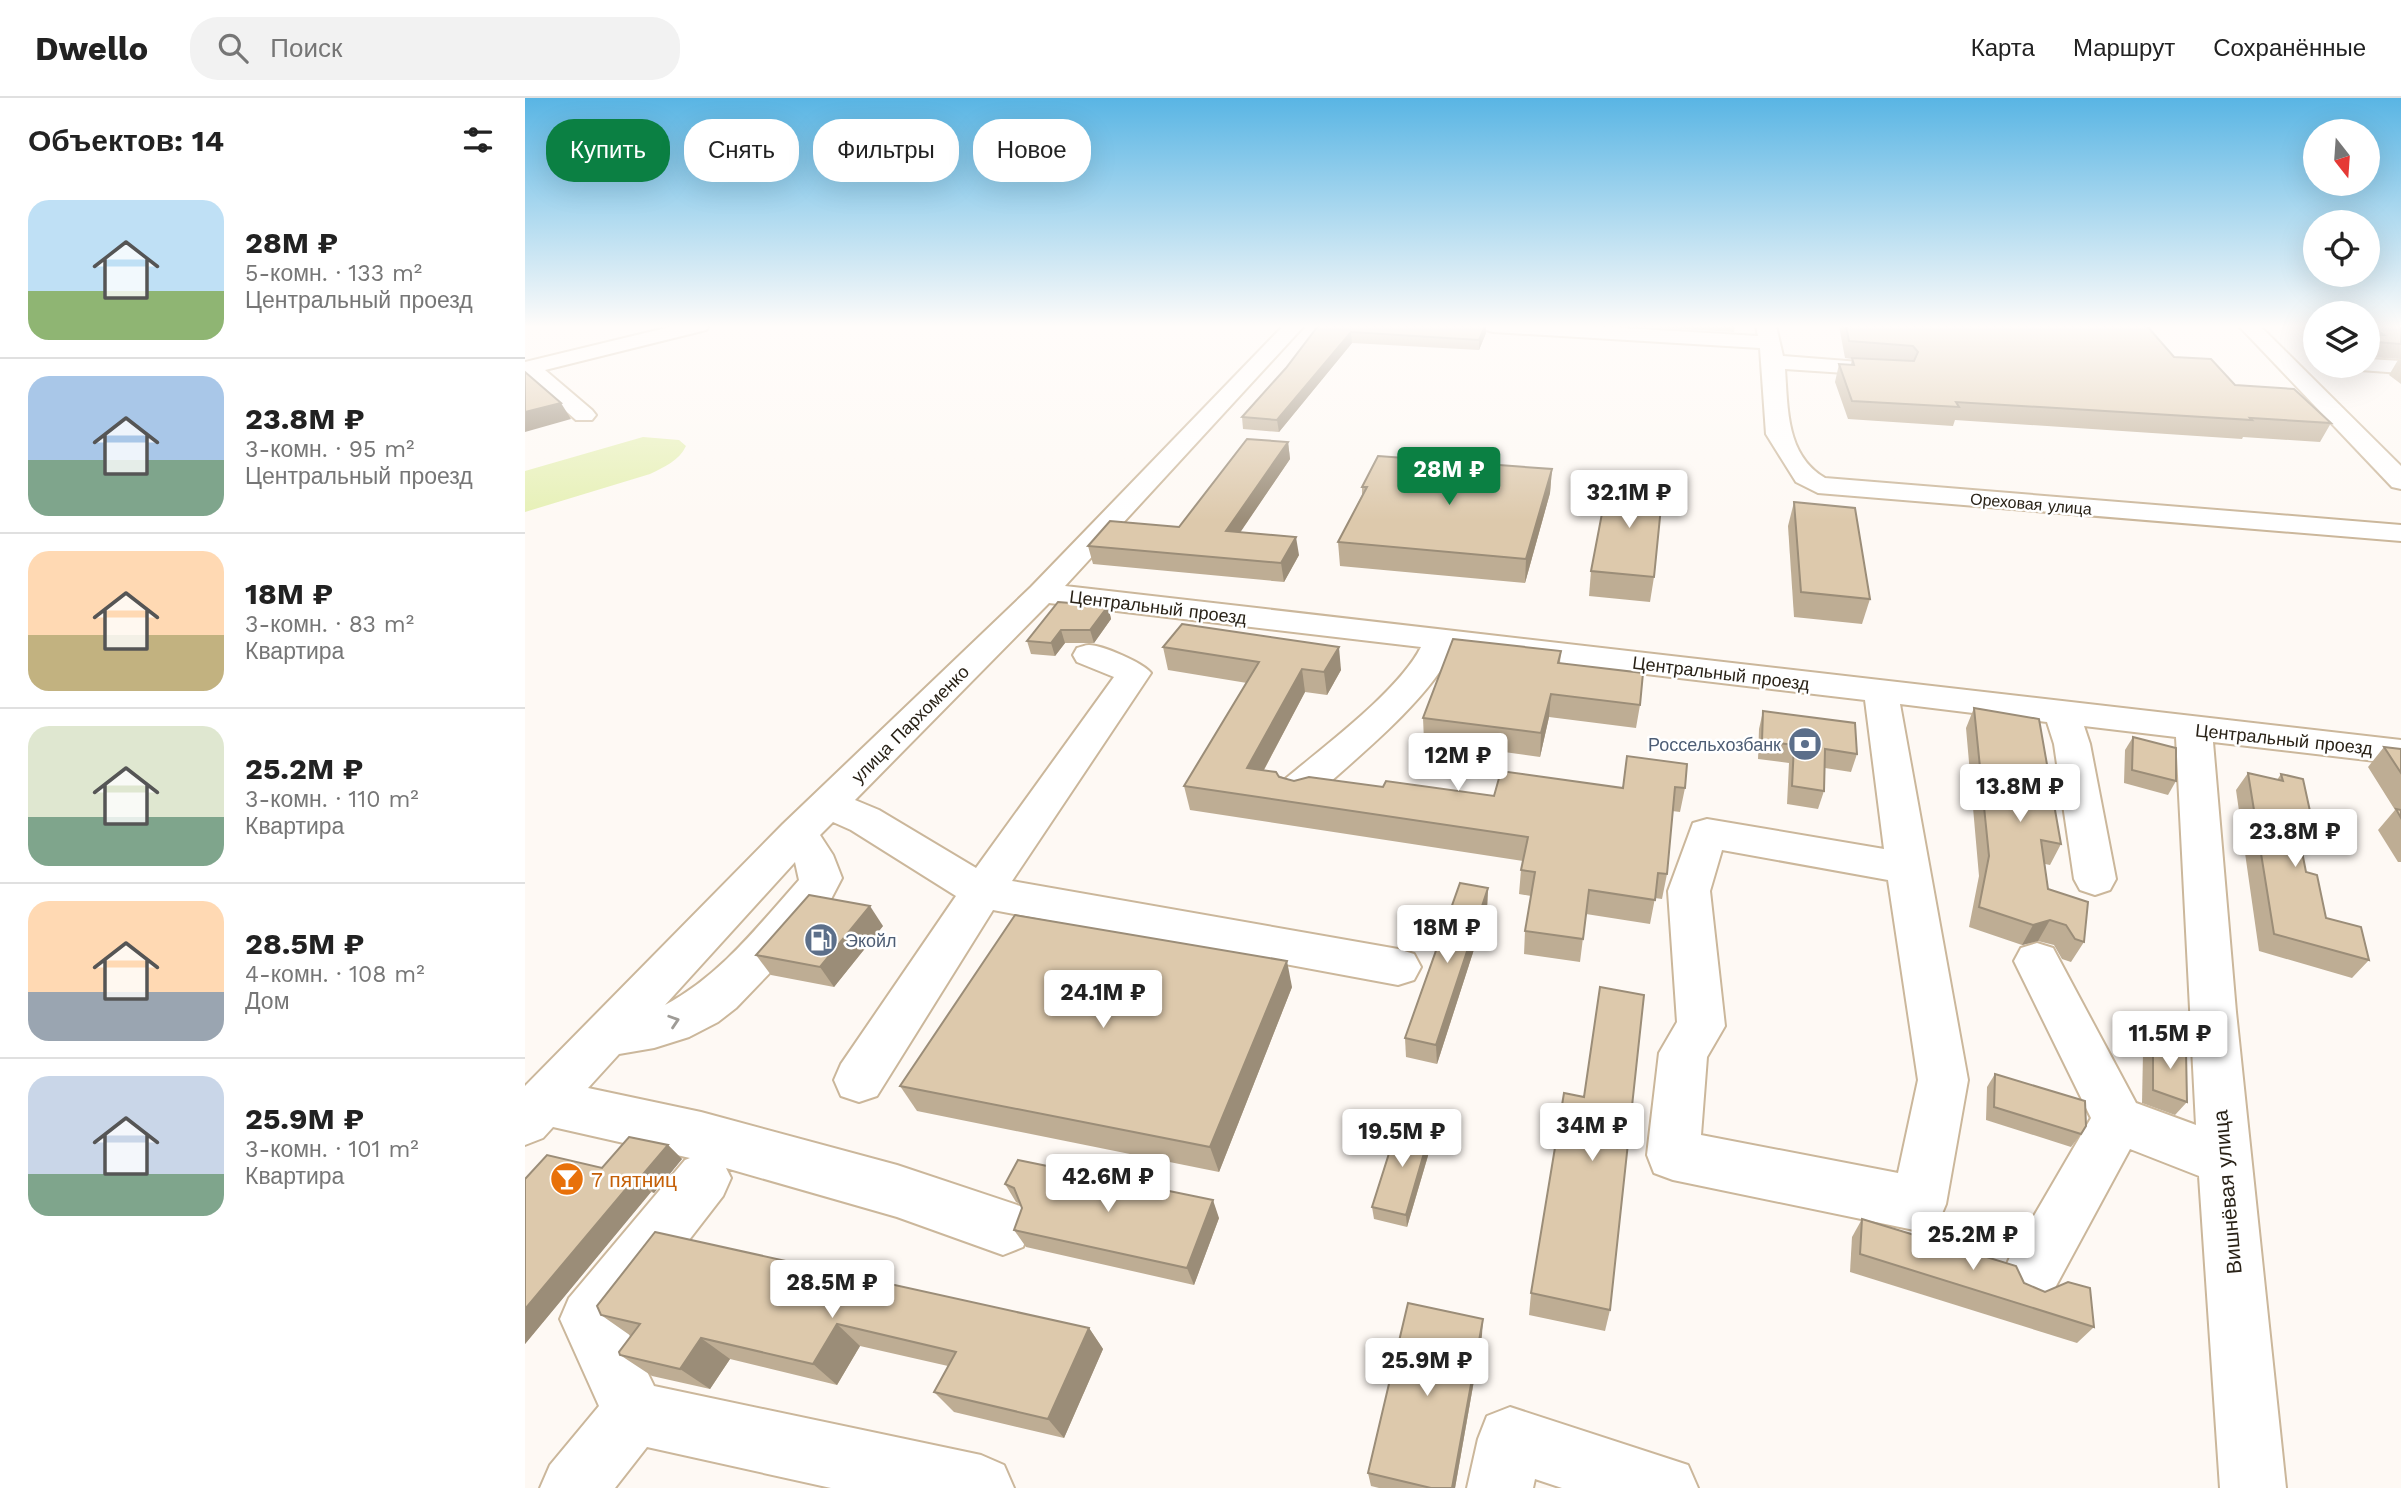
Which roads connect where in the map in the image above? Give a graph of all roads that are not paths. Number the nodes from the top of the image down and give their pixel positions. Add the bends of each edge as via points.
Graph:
1 (555, 391) edge
2 (1233, 391) edge
3 (1774, 391) edge
4 (2314, 391) edge
5 (584, 415) dead end
6 (2359, 435) junction
7 (2391, 438) dead end
8 (2401, 481) edge
9 (2401, 533) edge
10 (1042, 593) junction
11 (1441, 640) junction
12 (1089, 655) dead end
13 (1881, 692) junction
14 (2062, 713) junction
15 (2194, 729) junction
16 (2401, 752) edge
17 (1298, 789) edge
18 (828, 804) junction
19 (1907, 868) junction
20 (2095, 879) dead end
21 (982, 892) junction
22 (2037, 961) dead end
23 (1398, 967) dead end
24 (859, 1080) dead end
25 (534, 1112) edge
26 (2118, 1120) junction
27 (2225, 1161) junction
28 (704, 1178) dead end
29 (1003, 1227) dead end
30 (2030, 1278) dead end
31 (634, 1413) junction
32 (573, 1488) edge
33 (981, 1488) edge
34 (1500, 1488) edge
35 (1665, 1488) edge
36 (2253, 1488) edge

1 - 5 street
2 - 10 street, улица Пархоменко
3 - 9 street, Ореховая улица via 1777,434 1805,477 1818,485
4 - 6 street
6 - 7 street
6 - 8 street
10 - 11 street, Центральный проезд
10 - 18 street, улица Пархоменко
11 - 13 street, Центральный проезд
11 - 17 street via 1427,668
12 - 21 street via 1134,673
13 - 14 street, Центральный проезд
13 - 19 street
14 - 15 street, Центральный проезд
14 - 20 street via 2072,744
15 - 16 street, Центральный проезд
15 - 27 street, Вишнёвая улица
18 - 21 street via 865,820
18 - 25 street, улица Пархоменко via 797,834 813,855 821,878 815,890 727,989 678,1021 607,1036
19 - 19 street via 1943,1080 1919,1204 1674,1155 1683,1053 1701,1026 1689,891 1707,833
21 - 23 street
21 - 24 street
22 - 26 street
25 - 29 street via 701,1136 897,1191
26 - 27 street
26 - 30 street
27 - 36 street, Вишнёвая улица
28 - 31 street via 590,1319
31 - 32 street
31 - 33 street
34 - 35 street via 1510,1439

